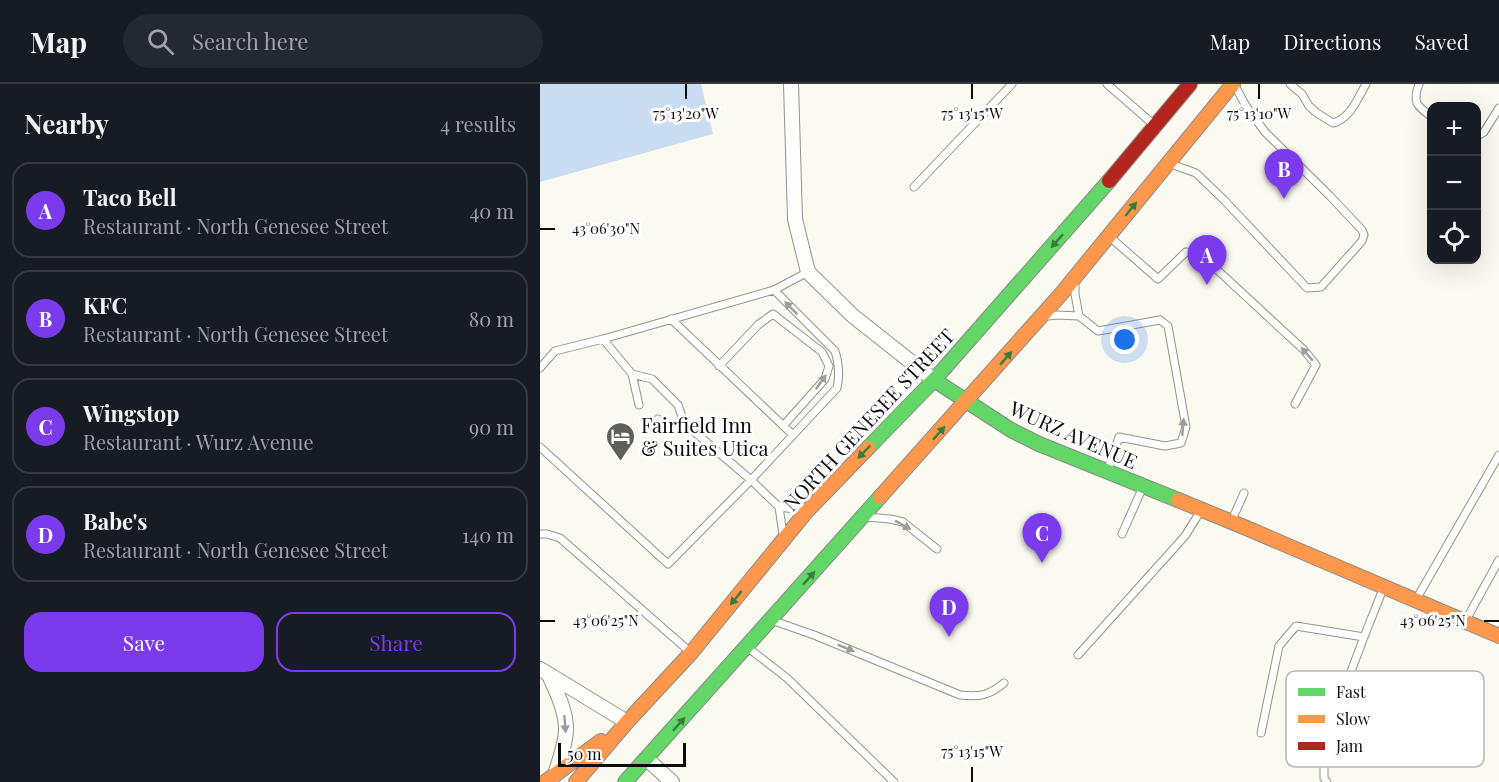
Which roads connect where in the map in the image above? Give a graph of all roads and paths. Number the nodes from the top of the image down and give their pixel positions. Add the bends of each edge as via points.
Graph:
1 (791, 84) edge
2 (1012, 84) edge
3 (1107, 84) edge
4 (1190, 84) edge
5 (1233, 84) edge
6 (1366, 84) edge
7 (1419, 84) edge
8 (1295, 85) edge
9 (1499, 108) edge
10 (1427, 114) edge
11 (1155, 126) junction
12 (1481, 134) edge
13 (1168, 163) junction
14 (914, 187) dead end
15 (1109, 236) junction
16 (808, 272) junction
17 (1075, 277) junction
18 (774, 290) junction
19 (1079, 316) junction
20 (1042, 317) junction
21 (671, 319) junction
22 (603, 339) junction
23 (719, 366) junction
24 (540, 368) edge
25 (632, 374) junction
26 (934, 380) junction
27 (967, 402) junction
28 (1295, 404) dead end
29 (639, 405) dead end
30 (658, 419) dead end
31 (684, 423) junction
32 (783, 426) junction
33 (793, 435) junction
34 (540, 447) edge
35 (1499, 455) edge
36 (1107, 472) junction
37 (751, 480) junction
38 (1143, 486) junction
39 (1244, 493) dead end
40 (779, 507) junction
41 (1201, 510) junction
42 (807, 511) junction
43 (864, 517) junction
44 (1231, 522) junction
45 (540, 534) edge
46 (1122, 534) dead end
47 (784, 538) junction
48 (937, 549) dead end
49 (1499, 560) edge
50 (1384, 587) junction
51 (1415, 600) junction
52 (771, 620) junction
53 (1465, 622) junction
54 (1499, 636) edge
55 (1364, 637) junction
56 (747, 647) junction
57 (692, 653) junction
58 (1078, 655) dead end
59 (1351, 671) edge
60 (544, 672) edge
61 (1004, 683) dead end
62 (627, 722) junction
63 (1261, 733) dead end
64 (647, 759) junction
65 (1324, 767) edge
66 (550, 778) edge
67 (576, 782) edge
68 (625, 782) edge
69 (672, 782) edge
70 (894, 782) edge
71 (1327, 782) edge

1 - 16 street via 795,219
2 - 14 lane
3 - 11 lane
4 - 11 main road, NORTH GENESEE STREET
5 - 13 main road
5 - 13 lane via 1265,132 1362,230 1362,241 1321,288 1307,288 1196,173
6 - 8 lane via 1347,116 1333,123 1309,106
7 - 10 lane via 1415,98
9 - 12 lane
11 -> 26 main road, NORTH GENESEE STREET
15 -> 13 main road
15 - 17 main road
28 -> 15 lane via 1316,365 1201,255 1186,252 1158,279
16 - 18 lane
16 - 26 street, WURZ AVENUE via 853,316
17 - 19 lane
17 - 20 main road
18 - 21 lane
33 -> 18 lane via 837,388 840,376 835,351
19 - 20 lane
36 -> 19 lane via 1119,437 1166,446 1181,443 1186,427 1168,326 1160,320 1098,332
27 -> 20 main road
21 - 22 lane
21 - 23 lane
22 - 24 lane via 555,351
22 - 25 lane
23 - 32 lane
32 -> 23 lane via 825,379 829,366 822,352 773,314
25 - 29 lane
25 - 31 lane via 652,379 678,405
26 - 27 main road, WURZ AVENUE
26 -> 42 main road, NORTH GENESEE STREET
27 - 36 main road, WURZ AVENUE via 1039,444
43 -> 27 main road
30 - 31 lane via 665,424
31 - 37 lane
32 - 33 lane
33 - 37 lane
34 - 37 lane via 668,564
35 - 51 lane
36 - 38 main road, WURZ AVENUE
37 - 40 lane
38 - 41 main road, WURZ AVENUE
38 - 46 lane
39 - 44 lane
40 - 42 lane
40 - 47 lane
41 - 44 main road, WURZ AVENUE
41 - 58 lane via 1185,536
42 - 47 main road, NORTH GENESEE STREET
43 -> 48 lane via 903,522
52 -> 43 main road
44 - 50 main road, WURZ AVENUE
45 - 57 lane via 560,538
47 -> 57 main road, NORTH GENESEE STREET
49 - 53 lane
50 - 51 main road, WURZ AVENUE
50 - 55 lane
51 - 53 main road, WURZ AVENUE
52 - 56 main road
52 -> 61 lane via 960,694 993,693
53 - 54 main road, WURZ AVENUE
55 - 59 lane
55 - 63 lane via 1296,626 1280,646
64 -> 56 main road
56 - 70 lane via 787,678
57 - 62 main road, NORTH GENESEE STREET
60 - 62 street
60 -> 66 street via 558,695 566,730
62 - 66 main road
62 - 67 main road, NORTH GENESEE STREET
64 - 68 main road
64 - 69 street
65 - 71 lane

